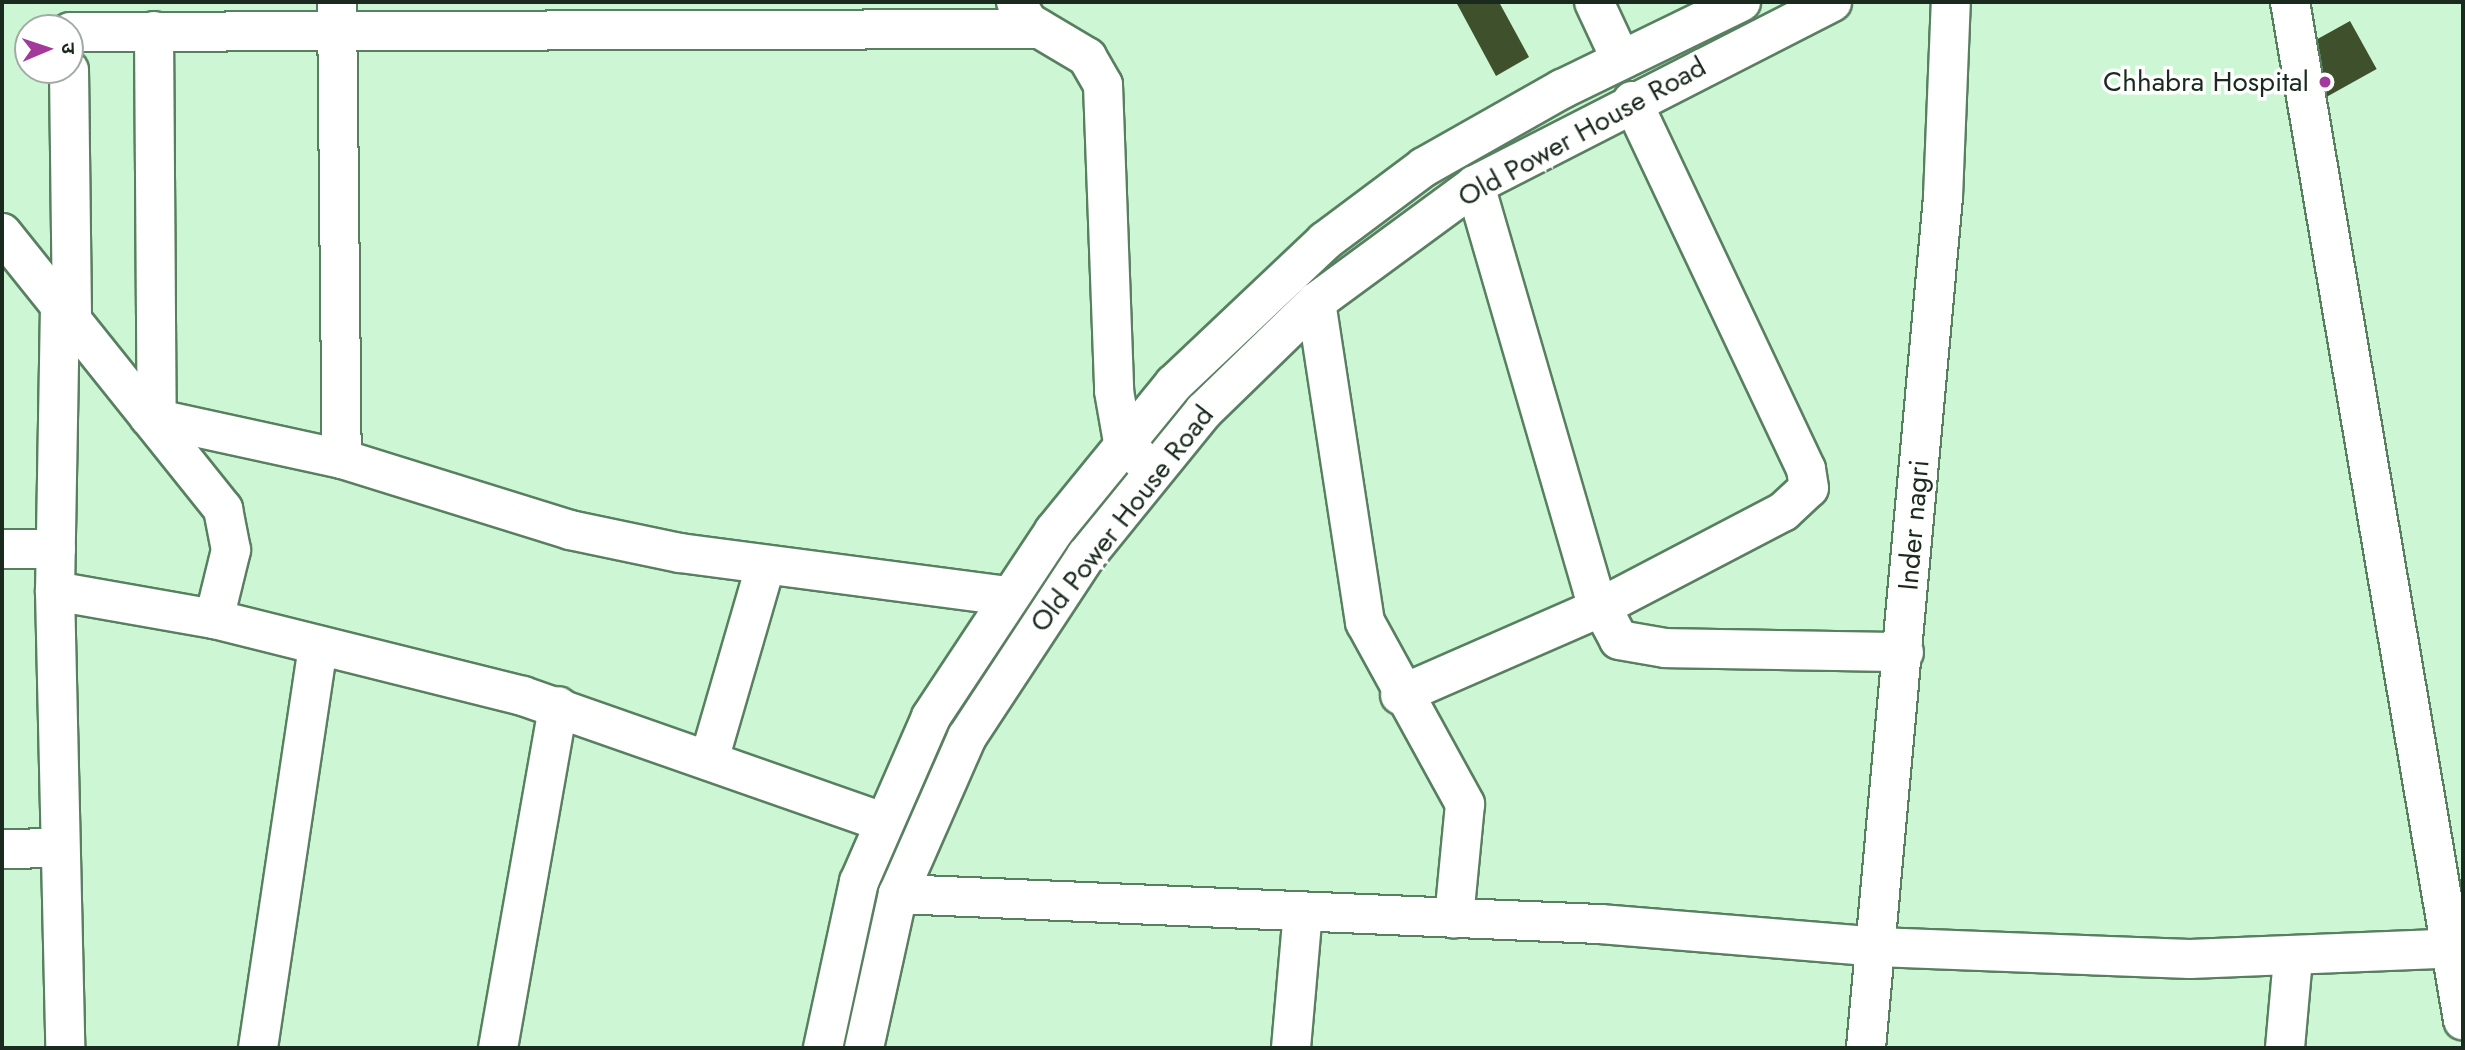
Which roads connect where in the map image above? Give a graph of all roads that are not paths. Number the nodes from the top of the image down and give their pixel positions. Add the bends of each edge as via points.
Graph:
1 (1594, 2) edge
2 (1741, 2) edge
3 (1832, 2) edge
4 (1951, 2) edge
5 (2290, 2) edge
6 (337, 15) edge
7 (1028, 15) edge
8 (84, 30) edge
9 (154, 31) junction
10 (1621, 60) junction
11 (69, 84) edge
12 (1632, 101) junction
13 (1475, 185) junction
14 (2, 233) edge
15 (1316, 303) junction
16 (66, 315) junction
17 (153, 418) junction
18 (1124, 442) junction
19 (342, 459) junction
20 (1153, 471) junction
21 (2, 549) edge
22 (56, 549) junction
23 (765, 567) junction
24 (55, 591) junction
25 (1007, 596) junction
26 (1599, 608) junction
27 (214, 619) junction
28 (318, 645) junction
29 (1904, 652) junction
30 (1400, 695) junction
31 (558, 706) junction
32 (709, 760) junction
33 (882, 822) junction
34 (60, 848) junction
35 (2, 849) edge
36 (898, 894) junction
37 (1303, 912) junction
38 (1454, 918) junction
39 (1877, 947) junction
40 (2459, 948) edge
41 (2293, 958) junction
42 (2463, 1020) edge
43 (65, 1048) edge
44 (258, 1048) edge
45 (499, 1048) edge
46 (823, 1048) edge
47 (864, 1048) edge
48 (1291, 1048) edge
49 (1866, 1048) edge
50 (2285, 1048) edge

1 - 10 main road
2 - 10 main road, Old Power House Road
3 - 12 main road, Old Power House Road
4 - 29 main road, Inder nagri via 1943,197
5 - 40 main road
6 - 7 main road
6 - 9 main road
6 - 19 main road
7 - 18 main road via 1087,57 1102,85 1110,346
8 - 9 main road
9 - 17 main road
10 - 18 main road, Old Power House Road via 1424,167 1325,241 1182,375
11 - 16 main road
12 - 13 main road, Old Power House Road
12 - 26 main road via 1806,469 1809,488 1783,512
13 - 15 main road, Old Power House Road
13 - 26 main road
14 - 16 main road
15 - 20 main road, Old Power House Road
15 - 30 main road via 1365,622
16 - 17 main road
16 - 22 main road
17 - 19 main road
17 - 27 main road via 230,520 231,550
18 - 20 main road
18 - 25 main road, Old Power House Road
19 - 23 main road via 570,530
20 - 36 main road, Old Power House Road via 1020,650 974,726
21 - 22 main road
22 - 24 main road
23 - 25 main road
23 - 32 main road
24 - 27 main road
24 - 34 main road
25 - 33 main road, Old Power House Road via 931,717
26 - 29 main road via 1619,640 1635,646
26 - 30 main road
27 - 28 main road
28 - 31 main road
28 - 44 main road
29 - 39 main road, Inder nagri
30 - 38 main road via 1465,804
31 - 32 main road
31 - 45 main road
32 - 33 main road
33 - 46 main road, Old Power House Road via 859,882
34 - 35 main road
34 - 43 main road
36 - 37 main road
36 - 47 main road, Old Power House Road
37 - 38 main road
37 - 48 main road
38 - 39 main road
39 - 41 main road
39 - 49 main road, Inder nagri
40 - 41 main road
40 - 42 main road
41 - 50 main road

